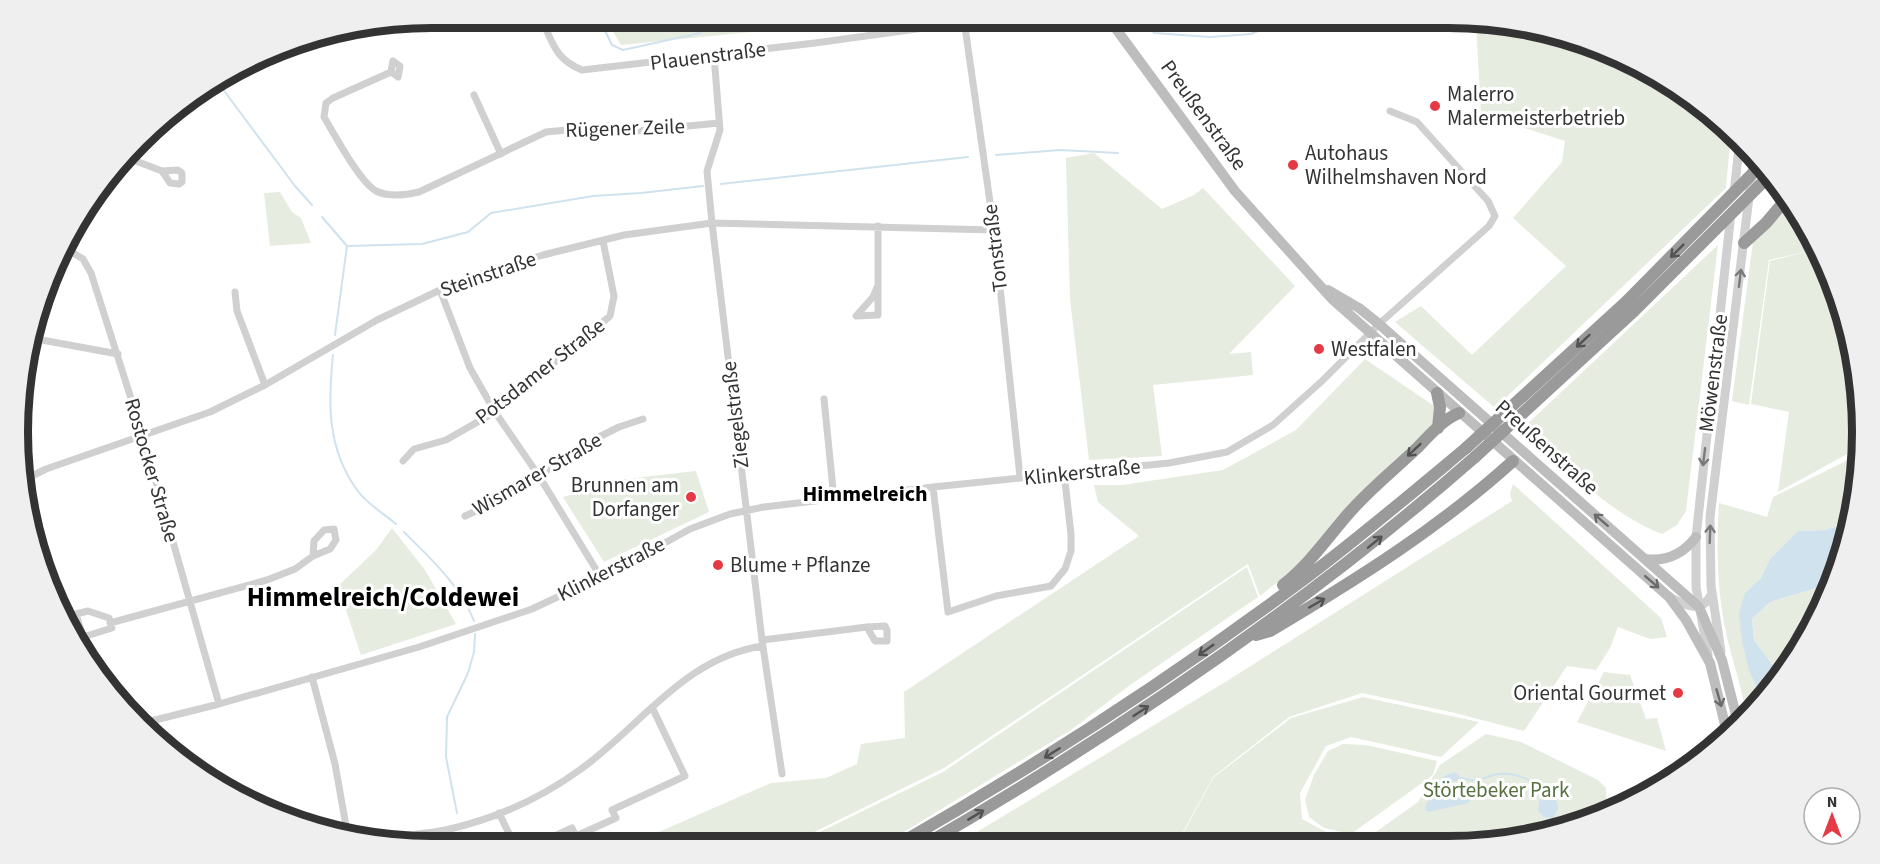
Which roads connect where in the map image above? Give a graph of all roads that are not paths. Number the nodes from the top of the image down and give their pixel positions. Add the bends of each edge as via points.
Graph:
1 (547, 28) edge
2 (924, 28) edge
3 (968, 28) edge
4 (1115, 28) edge
5 (714, 56) junction
6 (391, 72) dead end
7 (474, 94) dead end
8 (1390, 111) dead end
9 (719, 123) junction
10 (1738, 153) edge
11 (501, 154) junction
12 (134, 160) edge
13 (1753, 169) edge
14 (162, 171) dead end
15 (1755, 171) edge
16 (1764, 181) edge
17 (1781, 205) edge
18 (712, 223) junction
19 (878, 226) junction
20 (994, 230) junction
21 (603, 242) junction
22 (1744, 243) junction
23 (71, 252) edge
24 (878, 285) junction
25 (1320, 285) junction
26 (440, 290) junction
27 (235, 292) dead end
28 (1379, 324) junction
29 (1370, 334) junction
30 (39, 340) edge
31 (118, 354) junction
32 (265, 385) junction
33 (1437, 393) junction
34 (824, 399) dead end
35 (1477, 410) junction
36 (495, 412) junction
37 (1459, 413) junction
38 (643, 419) dead end
39 (1438, 428) junction
40 (143, 436) junction
41 (1516, 445) junction
42 (1471, 453) junction
43 (1514, 460) junction
44 (403, 461) dead end
45 (1064, 473) junction
46 (31, 476) edge
47 (538, 476) junction
48 (1020, 477) junction
49 (933, 487) junction
50 (834, 499) junction
51 (747, 510) junction
52 (465, 516) dead end
53 (1696, 537) junction
54 (313, 556) dead end
55 (1645, 559) junction
56 (600, 576) junction
57 (1712, 593) junction
58 (1669, 597) junction
59 (190, 601) junction
60 (1699, 607) junction
61 (1253, 616) junction
62 (110, 623) junction
63 (79, 627) edge
64 (867, 627) dead end
65 (85, 637) edge
66 (1246, 638) junction
67 (762, 643) junction
68 (1722, 660) junction
69 (1710, 663) junction
70 (312, 677) junction
71 (219, 704) junction
72 (652, 707) junction
73 (1736, 714) edge
74 (151, 721) edge
75 (1725, 725) edge
76 (782, 774) dead end
77 (499, 813) junction
78 (346, 826) edge
79 (406, 835) edge
80 (510, 836) edge
81 (555, 836) edge
82 (576, 836) edge
83 (576, 836) edge
84 (913, 836) edge
85 (939, 836) edge

1 - 5 street, Plauenstraße via 558,53 568,64 582,70
2 - 5 street, Plauenstraße
3 - 20 street, Tonstraße
4 - 25 main road, Preußenstraße via 1235,191
5 - 9 street, Ziegelstraße
6 - 11 street, Rügener Zeile via 333,98 326,103 324,117 367,183 378,192 419,192
7 - 11 street
8 - 28 street, Klinkerstraße via 1417,122 1488,201 1495,216 1489,226
9 - 11 street, Rügener Zeile via 637,131 609,126 546,132
9 - 18 street, Ziegelstraße via 707,171
10 -> 53 street, Möwenstraße
12 - 14 street
13 - 22 street, Möwenstraße
15 -> 42 highway, bridge
16 - 42 highway, bridge via 1634,311
17 - 22 highway
18 - 19 street, Steinstraße
18 - 21 street, Steinstraße via 624,235
18 - 51 street, Ziegelstraße
19 - 20 street, Steinstraße
19 - 24 street
20 - 48 street, Tonstraße
21 - 26 street, Steinstraße via 543,255
21 - 36 street, Potsdamer Straße via 614,296 610,316
57 -> 22 street, Möwenstraße via 1712,501
23 - 31 street, Rostocker Straße via 83,259 91,273
24 - 24 street via 873,297 856,316 878,315
25 - 28 main road, Preußenstraße
25 - 29 main road, Preußenstraße
26 - 32 street, Steinstraße via 377,320
26 - 36 street via 470,368
27 - 32 street via 237,311
28 - 29 street, Klinkerstraße
28 - 35 main road, Preußenstraße
29 - 33 main road, Preußenstraße
29 - 45 street, Klinkerstraße via 1273,425 1227,452 1169,463
30 - 31 street
31 - 40 street, Rostocker Straße
32 - 40 street, Steinstraße via 210,412
33 - 37 main road, Preußenstraße
33 - 39 highway
34 - 50 street
35 - 37 main road
35 - 41 main road, Preußenstraße
36 - 44 street, Potsdamer Straße via 446,440 414,449
36 - 47 street
37 - 39 highway
37 - 43 main road, Preußenstraße
38 - 47 street, Wismarer Straße via 584,445
39 -> 61 highway via 1350,512 1308,563 1266,599
40 - 46 street, Steinstraße
40 - 59 street, Rostocker Straße
41 - 43 main road
55 -> 41 main road, Preußenstraße
42 - 61 highway
66 -> 42 highway via 1340,570 1420,505
43 -> 58 main road, Preußenstraße
66 -> 43 highway via 1270,631 1379,565 1460,506
45 - 48 street, Klinkerstraße
45 - 49 street via 1071,551 1065,569 1051,586 996,596 948,612
47 - 52 street, Wismarer Straße
47 - 56 street
48 - 49 street, Klinkerstraße
49 - 50 street, Klinkerstraße
50 - 51 street, Klinkerstraße
51 - 56 street, Klinkerstraße via 690,529
51 - 67 street, Ziegelstraße
53 - 55 main road via 1673,556
53 - 60 street, Möwenstraße
54 - 59 street via 295,569 267,580
55 - 60 main road, Preußenstraße
56 - 70 street, Klinkerstraße via 532,609 467,632
57 - 60 street
57 - 68 street, Möwenstraße
58 - 60 street via 1686,606
58 - 69 main road, Preußenstraße
59 - 62 street
59 - 71 street, Rostocker Straße
60 - 68 main road, Preußenstraße
60 - 69 street, Möwenstraße
61 -> 84 highway via 1101,722
62 - 63 street via 109,618 88,611 76,614
62 - 65 street via 112,628
64 - 67 street
85 -> 66 highway via 1087,746
67 - 72 street via 696,672
67 - 76 street, Ziegelstraße
68 - 73 main road, Preußenstraße
69 -> 75 main road, Preußenstraße
70 - 71 street, Klinkerstraße
70 - 78 street via 335,764
71 - 74 street, Klinkerstraße
72 - 77 street via 582,769 554,788
72 - 82 street via 685,776 612,810 616,818
77 - 79 street via 453,828
77 - 80 street
81 - 83 street via 572,828

